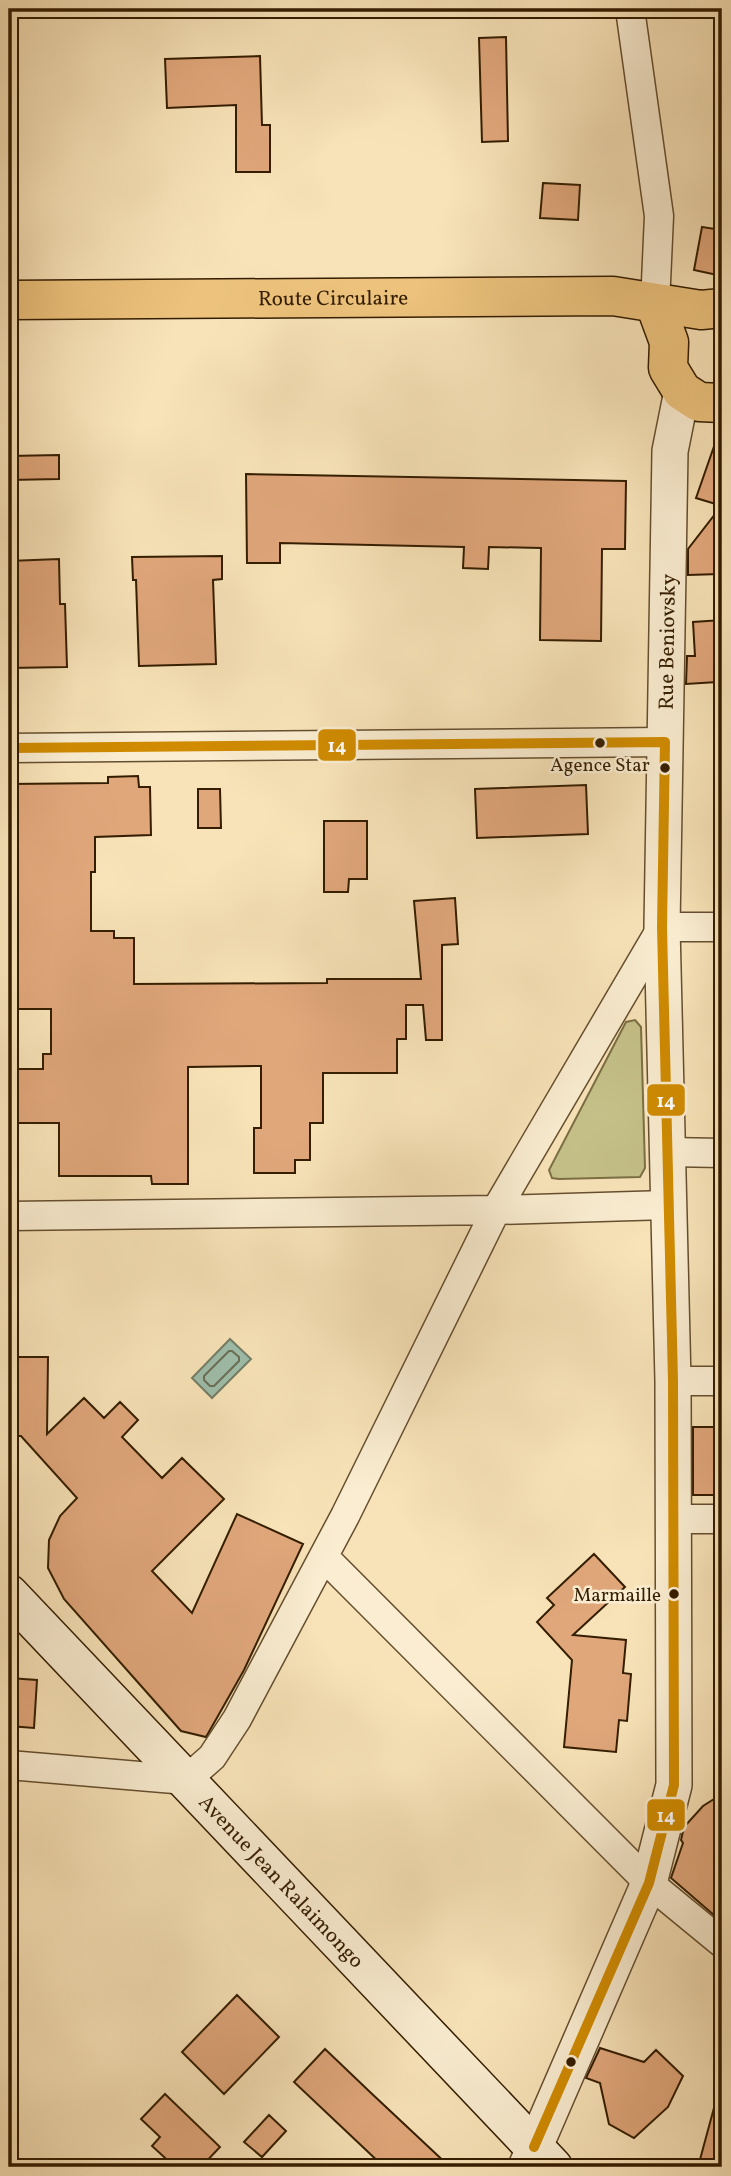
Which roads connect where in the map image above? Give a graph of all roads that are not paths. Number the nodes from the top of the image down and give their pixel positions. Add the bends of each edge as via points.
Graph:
1 (631, 9) edge
2 (9, 300) edge
3 (655, 304) junction
4 (712, 309) edge
5 (669, 342) junction
6 (682, 391) junction
7 (722, 403) edge
8 (665, 742) junction
9 (9, 748) edge
10 (662, 927) junction
11 (722, 927) edge
12 (667, 1152) junction
13 (722, 1153) edge
14 (667, 1205) junction
15 (496, 1210) junction
16 (9, 1216) edge
17 (673, 1381) junction
18 (722, 1381) edge
19 (673, 1519) junction
20 (722, 1519) edge
21 (324, 1557) junction
22 (9, 1594) edge
23 (9, 1765) edge
24 (186, 1780) junction
25 (649, 1883) junction
26 (722, 1943) edge
27 (538, 2160) edge

1 - 3 street via 659,216
2 - 3 main road, Route Circulaire via 613,296
3 - 4 main road, Route Circulaire
3 - 5 main road
4 - 5 main road via 681,322
5 - 6 main road via 668,368
6 - 7 main road via 699,402
6 - 8 street, Rue Beniovsky via 670,451
8 - 9 street
8 - 10 street, Rue Beniovsky
10 - 11 street
10 - 12 street, Rue Beniovsky
10 - 15 street
12 - 13 street
12 - 14 street, Rue Beniovsky
14 - 15 street
14 - 17 street, Rue Beniovsky
15 - 16 street
15 - 21 street
17 - 18 street
17 - 19 street, Rue Beniovsky
19 - 20 street
19 - 25 street, Rue Beniovsky via 674,1785
21 - 24 street via 237,1719 212,1757
21 - 25 street
22 - 24 main road, Avenue Jean Ralaimongo
23 - 24 street
24 - 27 main road, Avenue Jean Ralaimongo
25 - 26 street
25 - 27 street, Rue Beniovsky

